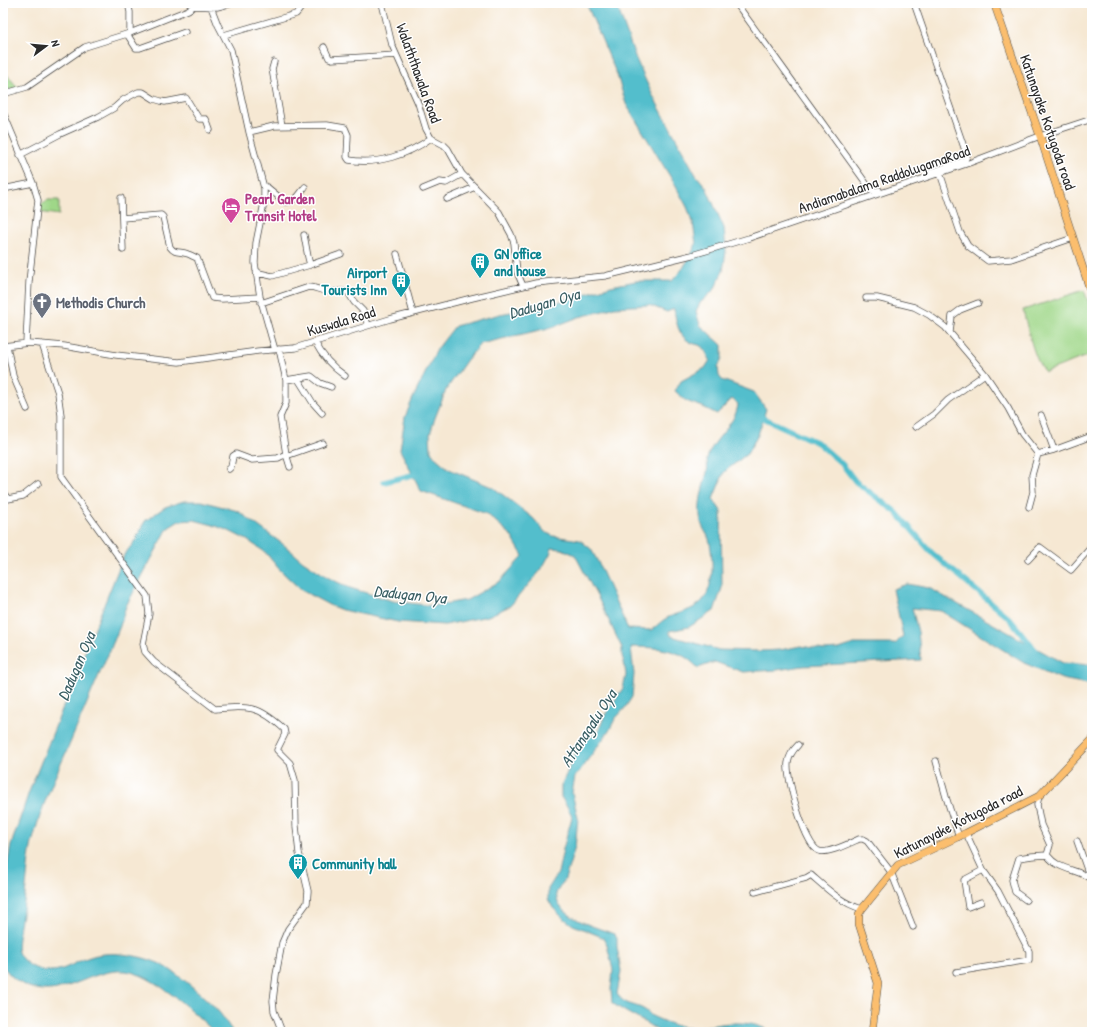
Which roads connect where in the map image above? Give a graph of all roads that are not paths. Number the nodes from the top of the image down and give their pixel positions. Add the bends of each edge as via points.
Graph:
1 (128, 3) edge
2 (233, 3) edge
3 (301, 3) edge
4 (382, 3) edge
5 (736, 3) edge
6 (914, 3) edge
7 (994, 3) edge
8 (193, 4) edge
9 (212, 5) edge
10 (185, 32) dead end
11 (129, 34) junction
12 (224, 35) junction
13 (324, 47) dead end
14 (396, 55) junction
15 (274, 62) dead end
16 (3, 94) edge
17 (3, 112) edge
18 (1092, 119) edge
19 (282, 126) junction
20 (210, 130) dead end
21 (249, 132) junction
22 (1040, 136) junction
23 (431, 138) junction
24 (20, 155) junction
25 (940, 173) junction
26 (462, 174) junction
27 (32, 183) junction
28 (305, 187) dead end
29 (475, 187) junction
30 (264, 188) junction
31 (3, 189) edge
32 (423, 189) dead end
33 (121, 198) dead end
34 (447, 199) dead end
35 (122, 218) junction
36 (304, 235) dead end
37 (1073, 238) junction
38 (123, 250) dead end
39 (341, 254) dead end
40 (397, 254) dead end
41 (683, 258) joint
42 (310, 264) junction
43 (256, 270) junction
44 (523, 286) junction
45 (1092, 296) edge
46 (866, 298) dead end
47 (261, 300) junction
48 (978, 303) dead end
49 (413, 313) junction
50 (368, 325) junction
51 (950, 332) junction
52 (315, 342) junction
53 (26, 343) junction
54 (42, 344) junction
55 (5, 346) edge
56 (277, 350) junction
57 (985, 374) junction
58 (345, 376) dead end
59 (298, 379) junction
60 (286, 380) junction
61 (331, 387) dead end
62 (27, 408) dead end
63 (322, 413) dead end
64 (1041, 415) dead end
65 (916, 427) dead end
66 (1092, 436) edge
67 (323, 443) dead end
68 (1054, 450) junction
69 (1038, 454) junction
70 (286, 455) junction
71 (290, 467) dead end
72 (229, 469) dead end
73 (38, 484) dead end
74 (3, 492) edge
75 (1029, 507) dead end
76 (1092, 546) edge
77 (1028, 560) dead end
78 (1092, 740) edge
79 (798, 745) dead end
80 (936, 761) dead end
81 (1039, 796) junction
82 (966, 833) junction
83 (958, 837) junction
84 (1077, 841) dead end
85 (1047, 855) junction
86 (983, 870) junction
87 (891, 872) junction
88 (1091, 879) edge
89 (755, 892) dead end
90 (1026, 900) dead end
91 (981, 902) dead end
92 (862, 909) junction
93 (913, 927) dead end
94 (956, 972) dead end
95 (282, 1032) edge
96 (872, 1032) edge

1 - 11 street
2 - 9 street via 217,8
3 - 12 street via 296,14
4 - 14 street, Walaththawala Road
5 - 6 street via 866,184 874,191 965,160 967,156
7 - 22 main road, Katunayake Kotugoda road
8 - 9 street
8 - 11 street via 188,10
9 - 12 street
10 - 11 street via 140,48 136,48
11 - 16 street via 85,47 27,87
12 - 21 street via 232,50
13 - 14 street via 332,60
14 - 23 street, Walaththawala Road
15 - 19 street via 272,69
17 - 24 street
18 - 22 street, Andiamabalama RaddolugamaRoad
19 - 21 street
19 - 23 street via 327,125 345,128 348,135 347,157 349,160 358,161 375,161 404,153
20 - 24 street via 206,119 199,119 186,98 165,102 138,92 98,117
21 - 30 street
22 - 25 street, Andiamabalama RaddolugamaRoad
22 - 37 main road, Katunayake Kotugoda road
23 - 26 street, Walaththawala Road via 448,149
24 - 27 street
25 - 37 street via 960,232 968,246 988,261 1011,260
25 - 41 street, Andiamabalama RaddolugamaRoad
26 - 29 street, Walaththawala Road
26 - 32 street via 446,183 440,182
27 - 31 street
27 - 53 street via 38,200 38,209
28 - 30 street via 292,202 285,202 267,187
29 - 34 street
29 - 44 street, Walaththawala Road via 499,212 511,234 517,272
30 - 43 street via 264,203 256,242
33 - 35 street
35 - 38 street
35 - 47 street via 163,216 172,251 187,253 197,258 212,298
36 - 42 street
37 - 45 main road, Katunayake Kotugoda road
39 - 42 street
40 - 49 street
41 - 44 street, Kuswala Road via 605,276
42 - 43 street via 272,276
43 - 47 street
44 - 49 street, Kuswala Road
46 - 51 street via 877,298 914,307
47 - 50 street via 309,287 324,291 342,290 348,292 363,311
47 - 56 street
48 - 51 street via 952,316
49 - 50 street, Kuswala Road
50 - 52 street, Kuswala Road
51 - 57 street
52 - 56 street, Kuswala Road
52 - 58 street via 335,369
53 - 54 street, Kuswala Road
53 - 55 street, Kuswala Road
54 - 56 street, Kuswala Road via 179,362
54 - 95 street via 58,393 61,415 61,477 147,596 149,614 143,644 145,652 154,662 215,709 241,706 256,709 284,729 285,734 277,750 290,763 295,780 299,853 308,891 307,903 288,929 282,943 276,975 274,1011
55 - 62 street via 13,376
56 - 60 street
57 - 65 street
57 - 69 street via 1022,434
59 - 60 street
59 - 61 street via 311,376
59 - 63 street
60 - 70 street via 286,403 280,417
64 - 68 street
66 - 68 street
67 - 70 street
68 - 69 street
69 - 75 street via 1032,475 1033,492
70 - 71 street
70 - 72 street via 252,460 236,454
73 - 74 street via 23,496 8,499
76 - 77 street via 1071,570 1040,547
78 - 81 main road, Katunayake Kotugoda road
79 - 87 street via 792,751 788,763 789,780 797,811 813,847 826,852 863,839
80 - 83 street
81 - 82 main road, Katunayake Kotugoda road
81 - 85 street via 1036,805 1050,845
82 - 83 main road, Katunayake Kotugoda road
82 - 86 street
83 - 87 main road, Katunayake Kotugoda road via 898,865
84 - 88 street
85 - 88 street via 1052,862 1085,874
85 - 90 street via 1019,858 1012,880 1015,892
86 - 91 street via 964,880 968,907
86 - 94 street via 998,891 1029,951 1029,960
87 - 92 main road, Katunayake Kotugoda road
87 - 93 street
89 - 92 street via 811,875 834,896
92 - 96 main road via 859,924 878,983

